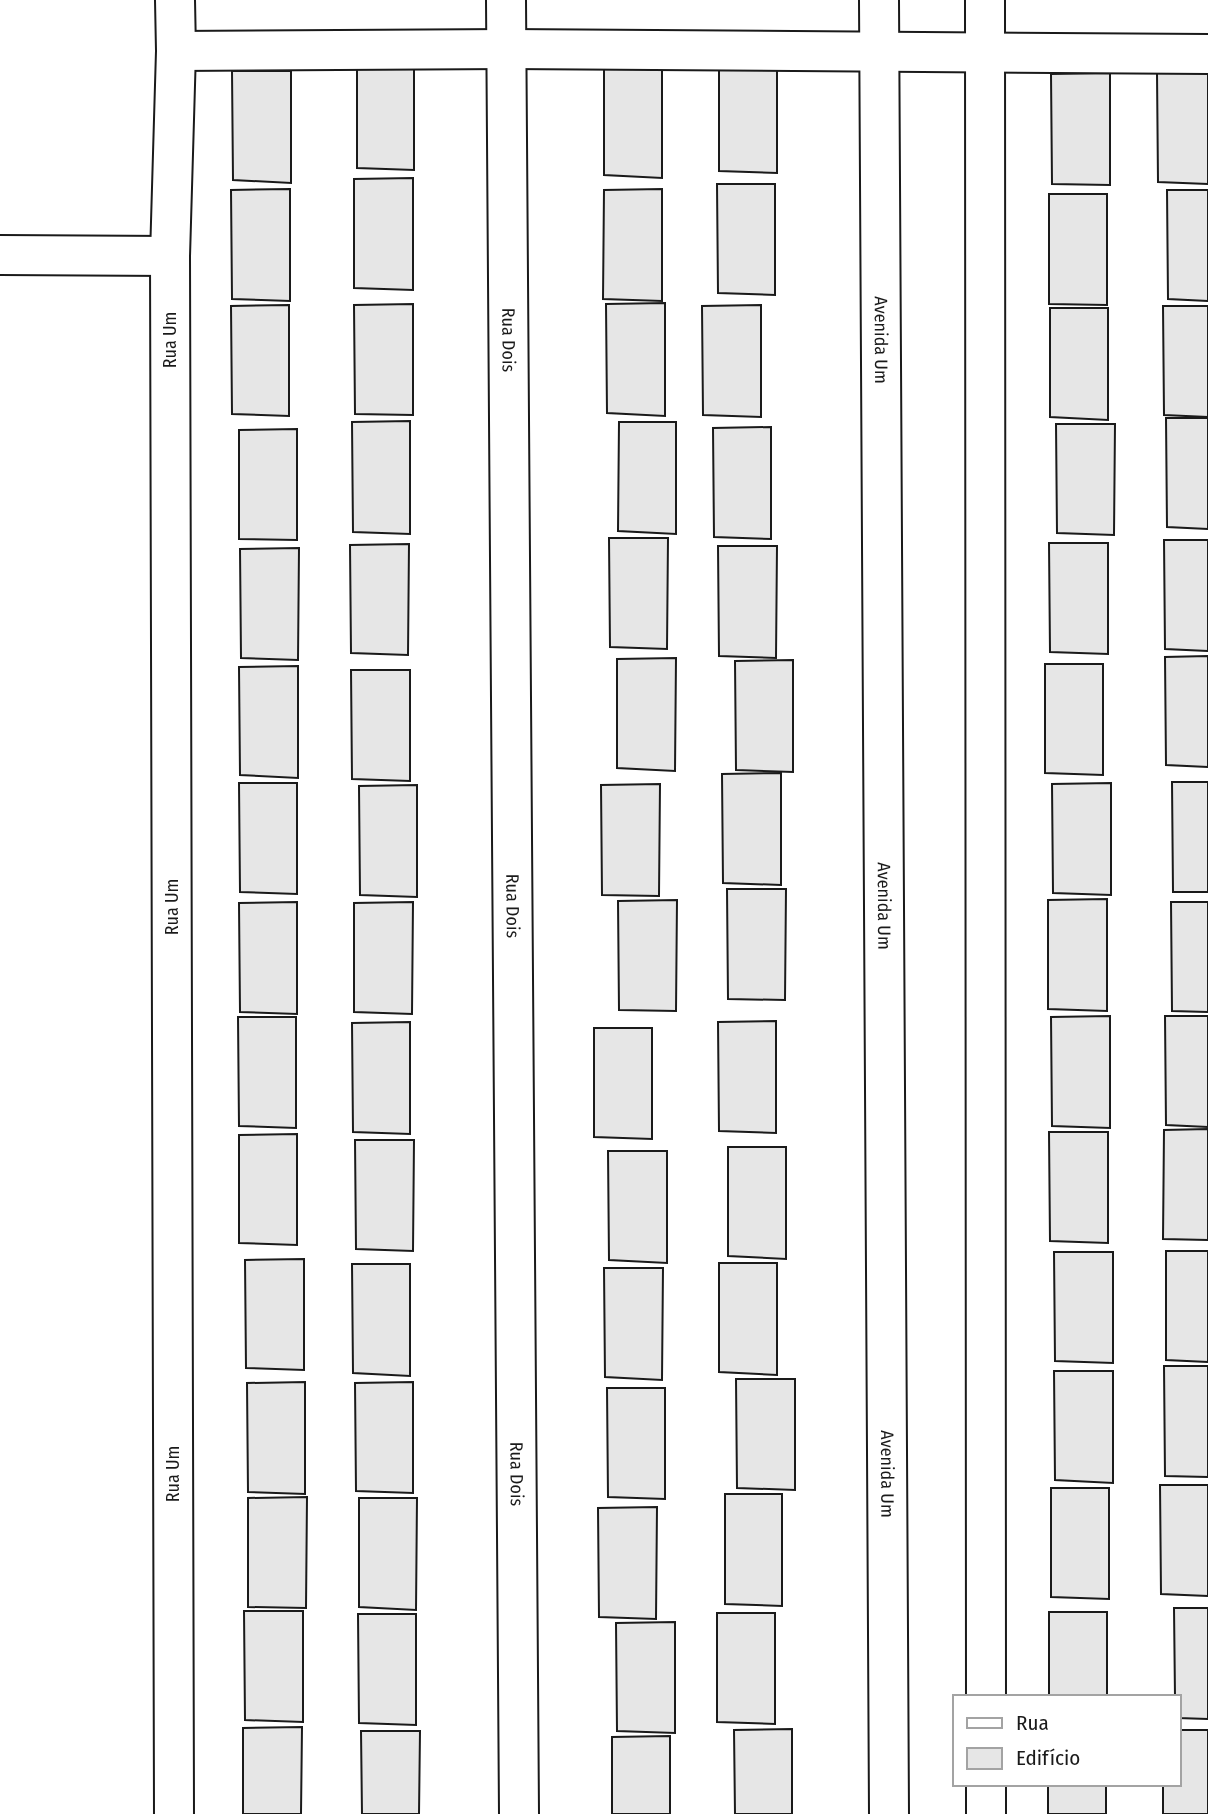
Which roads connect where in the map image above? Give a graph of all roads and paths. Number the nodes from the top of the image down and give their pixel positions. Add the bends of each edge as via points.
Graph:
1 (175, 0) edge
2 (506, 0) edge
3 (879, 0) edge
4 (985, 0) edge
5 (508, 49) junction
6 (176, 51) junction
7 (880, 51) junction
8 (986, 53) junction
9 (1208, 54) edge
10 (0, 255) edge
11 (170, 256) junction
12 (986, 1695) edge
13 (986, 1786) edge
14 (174, 1814) edge
15 (519, 1814) edge
16 (889, 1814) edge
17 (986, 1814) edge

1 - 6 street, Rua Um
2 - 5 street, Rua Dois
3 - 7 street, Avenida Um
4 - 8 street
5 - 6 street
5 - 7 street
5 - 15 street, Rua Dois
6 - 11 street, Rua Um
7 - 8 street
7 - 16 street, Avenida Um
8 - 9 street
8 - 12 street
10 - 11 street
11 - 14 street, Rua Um
13 - 17 street

